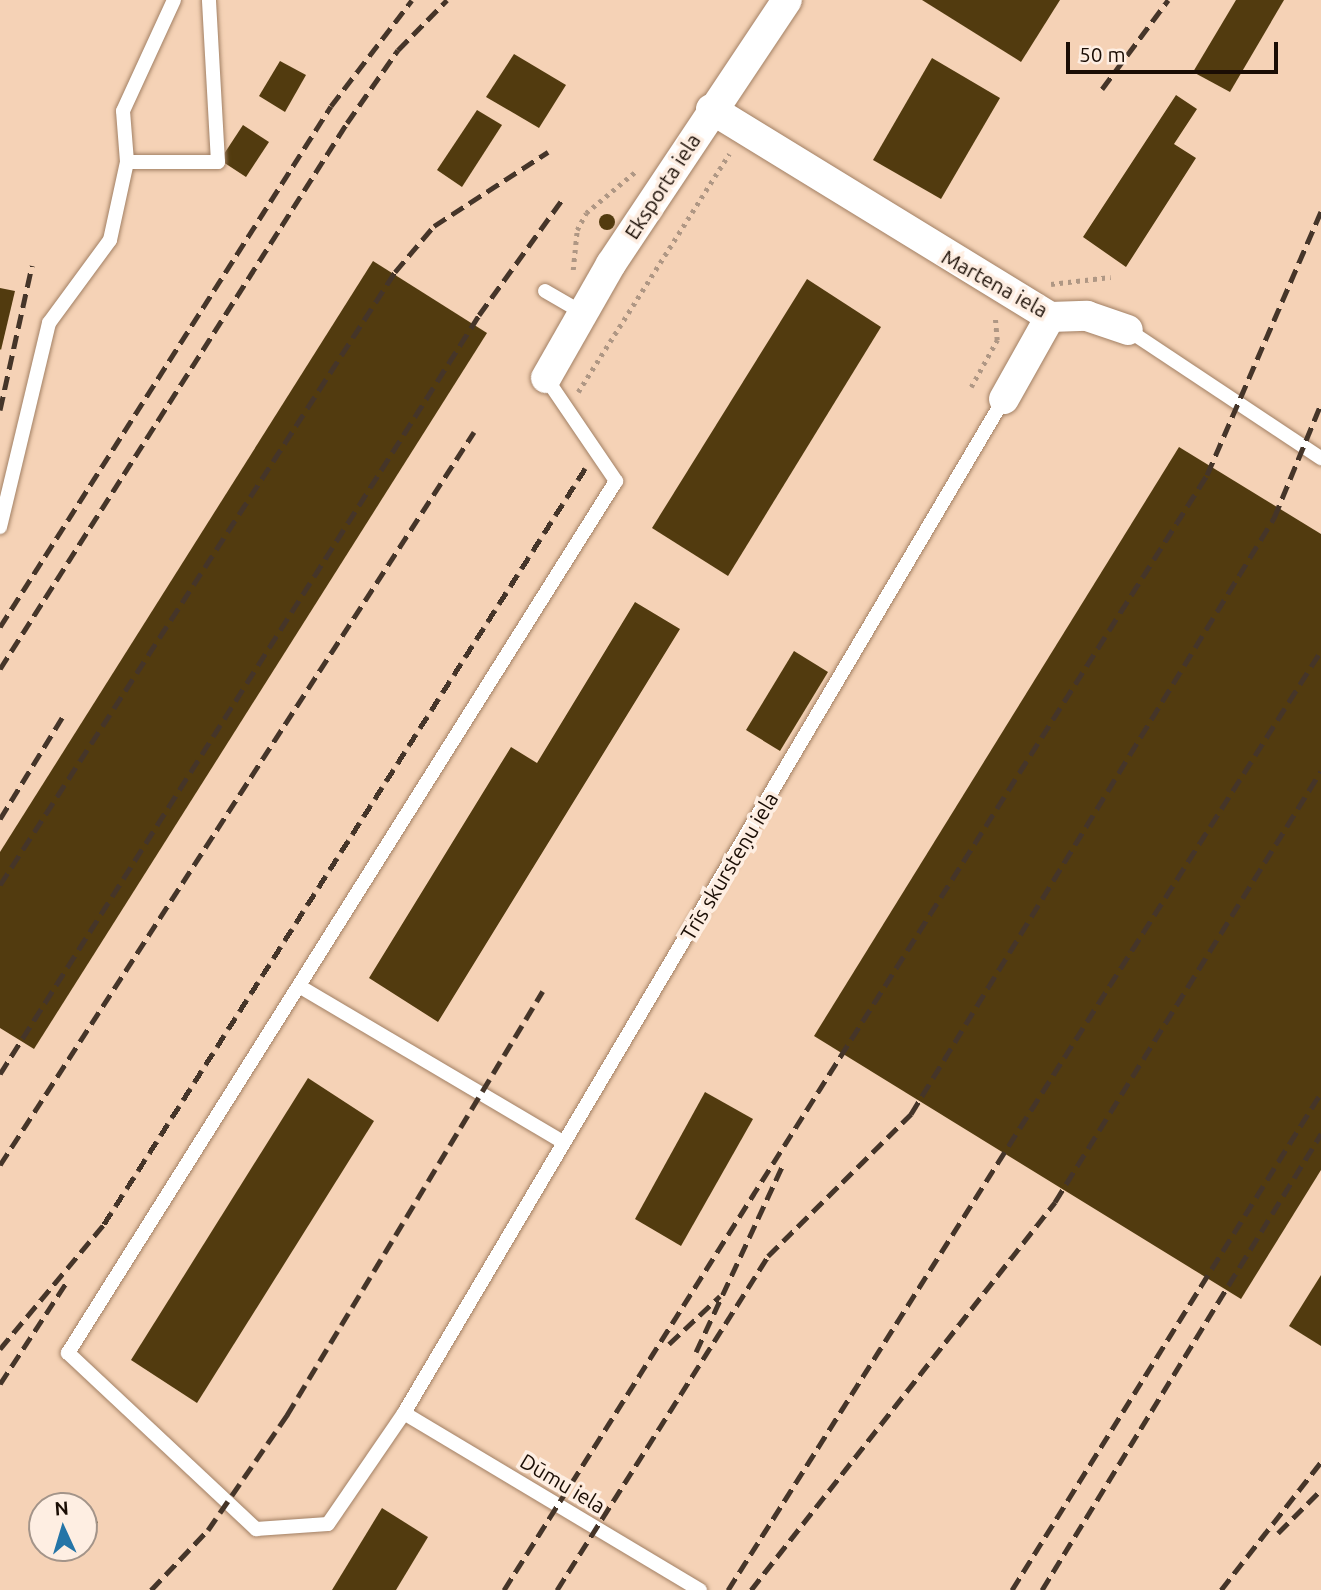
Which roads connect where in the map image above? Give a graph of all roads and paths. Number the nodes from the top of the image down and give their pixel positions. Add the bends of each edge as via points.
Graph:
1 (174, 0) edge
2 (209, 0) edge
3 (787, 0) edge
4 (711, 109) junction
5 (737, 154) dead end
6 (127, 162) junction
7 (1111, 277) dead end
8 (1045, 285) dead end
9 (545, 291) dead end
10 (993, 310) dead end
11 (583, 313) junction
12 (1050, 317) junction
13 (1128, 330) joint
14 (546, 378) joint
15 (971, 387) dead end
16 (1004, 399) joint
17 (569, 407) junction
18 (1321, 458) edge
19 (0, 527) edge
20 (299, 986) junction
21 (563, 1142) junction
22 (404, 1413) junction
23 (700, 1590) edge

1 - 6 lane via 123,111
2 - 6 lane via 218,162
3 - 4 street, Eksporta iela
4 - 11 street, Eksporta iela
4 - 12 street, Martena iela
5 - 17 path via 721,161
6 - 19 lane via 110,240 49,323
7 - 8 path
9 - 11 lane
10 - 15 path via 997,340
11 - 14 street, Eksporta iela
12 - 13 street, Martena iela via 1087,316
12 - 16 street, Trīs skursteņu iela
13 - 18 lane, Martena iela
14 - 17 lane
16 - 21 lane, Trīs skursteņu iela
17 - 20 lane via 616,481
20 - 21 lane
20 - 22 lane, Trīs skursteņu iela via 68,1353 256,1529 328,1524
21 - 22 lane, Trīs skursteņu iela
22 - 23 lane, Dūmu iela

